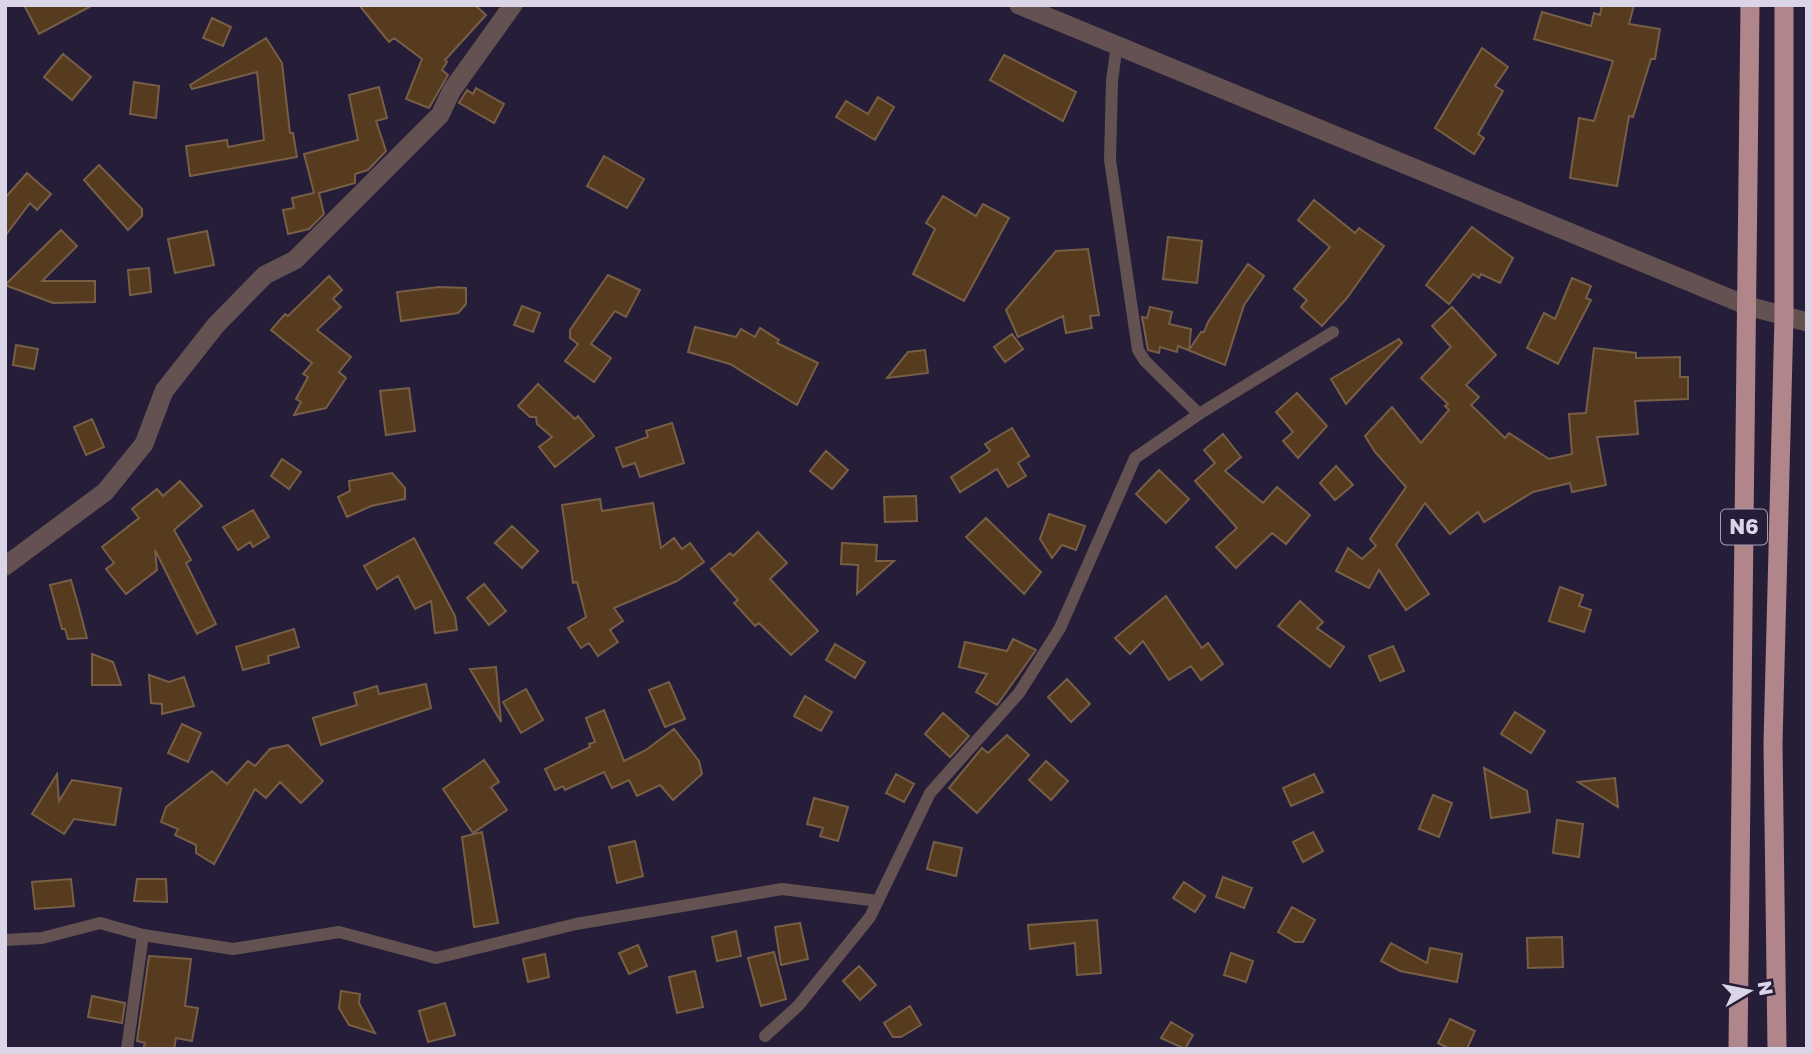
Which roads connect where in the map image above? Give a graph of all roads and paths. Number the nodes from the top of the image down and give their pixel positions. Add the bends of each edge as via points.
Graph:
1 (513, 5) edge
2 (1018, 5) edge
3 (1750, 5) edge
4 (1784, 5) edge
5 (1117, 44) junction
6 (1748, 306) junction
7 (1784, 317) junction
8 (1807, 322) edge
9 (1333, 332) dead end
10 (1199, 414) junction
11 (5, 566) edge
12 (878, 901) junction
13 (143, 935) junction
14 (5, 940) edge
15 (765, 1036) dead end
16 (127, 1049) edge
17 (1738, 1049) edge
18 (1777, 1049) edge

1 - 11 street via 452,90 440,115 295,260 265,275 216,325 164,391 144,444 104,492
2 - 5 street
3 - 6 highway, N6
4 - 7 highway, N6
5 - 6 street
5 - 10 lane via 1110,160 1138,350
6 - 7 street
6 - 17 highway, N6
7 - 8 street
7 - 18 highway, N6 via 1773,743
9 - 10 lane
10 - 12 lane via 1135,458 1060,628 1018,693 930,793
12 - 13 lane via 782,889 576,924 436,958 339,932 233,949
12 - 15 lane via 798,1006
13 - 14 lane via 100,923 42,938
13 - 16 lane

